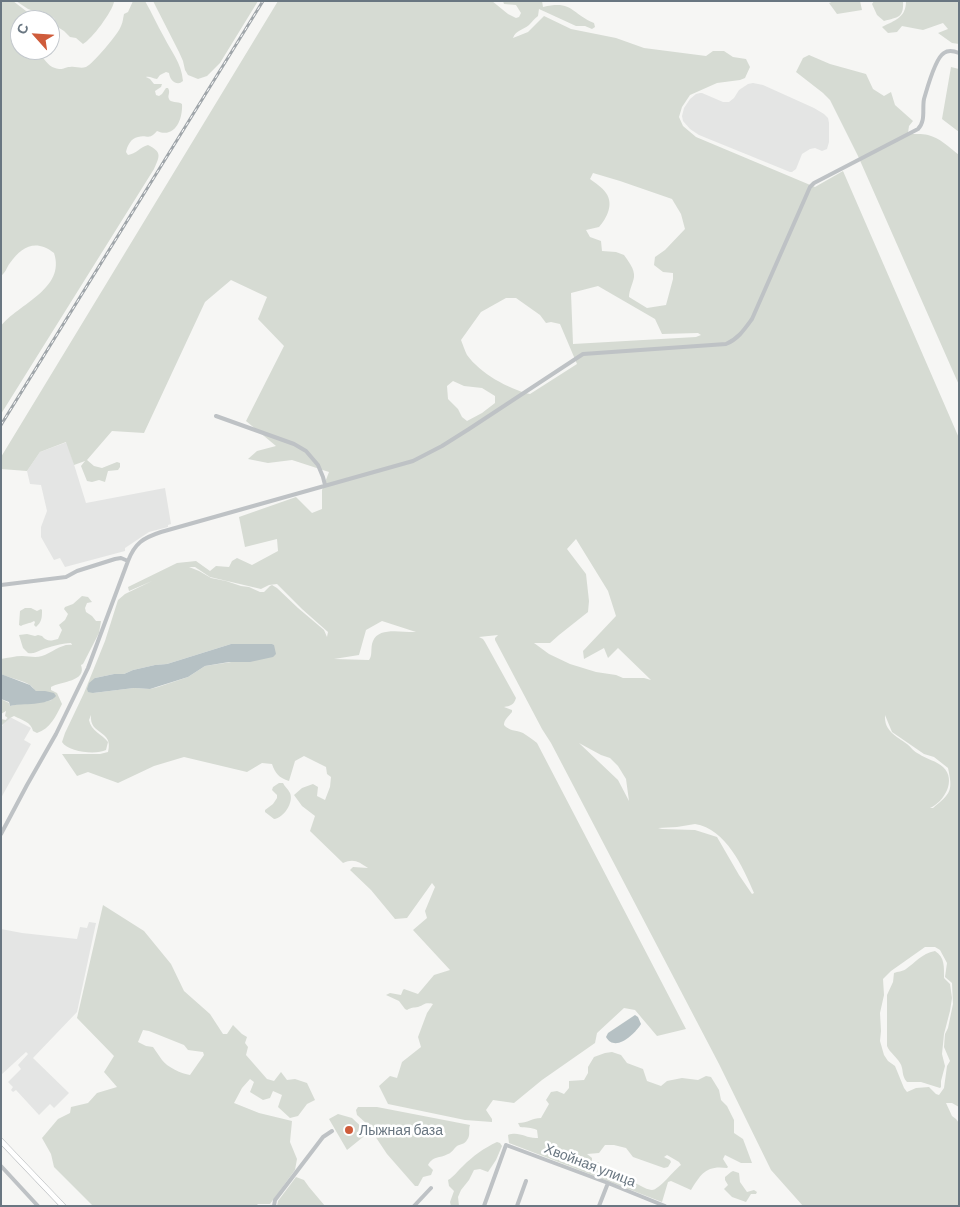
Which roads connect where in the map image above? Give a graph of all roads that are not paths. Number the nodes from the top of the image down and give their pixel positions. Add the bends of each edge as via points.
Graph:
1 (959, 53) edge
2 (216, 416) dead end
3 (325, 485) junction
4 (128, 561) junction
5 (1, 584) edge
6 (1, 834) edge
7 (332, 1131) dead end
8 (1, 1141) edge
9 (1, 1166) edge
10 (526, 1181) dead end
11 (608, 1183) junction
12 (431, 1188) dead end
13 (38, 1206) edge
14 (63, 1206) edge
15 (274, 1206) edge
16 (414, 1206) edge
17 (484, 1206) edge
18 (516, 1206) edge
19 (599, 1206) edge
20 (665, 1206) edge

1 - 3 street via 949,51 937,60 924,100 922,125 918,129 810,187 752,319 731,342 583,354 430,453 398,466
2 - 3 street via 306,451 318,465
3 - 4 street via 147,536 138,543
4 - 5 street via 115,559 66,577
4 - 6 street via 88,668
7 - 15 street via 323,1137 275,1200
8 - 14 main road
9 - 13 street
10 - 18 street
11 - 17 street, Хвойная улица via 506,1145
11 - 19 street
11 - 20 street, Хвойная улица
12 - 16 street

